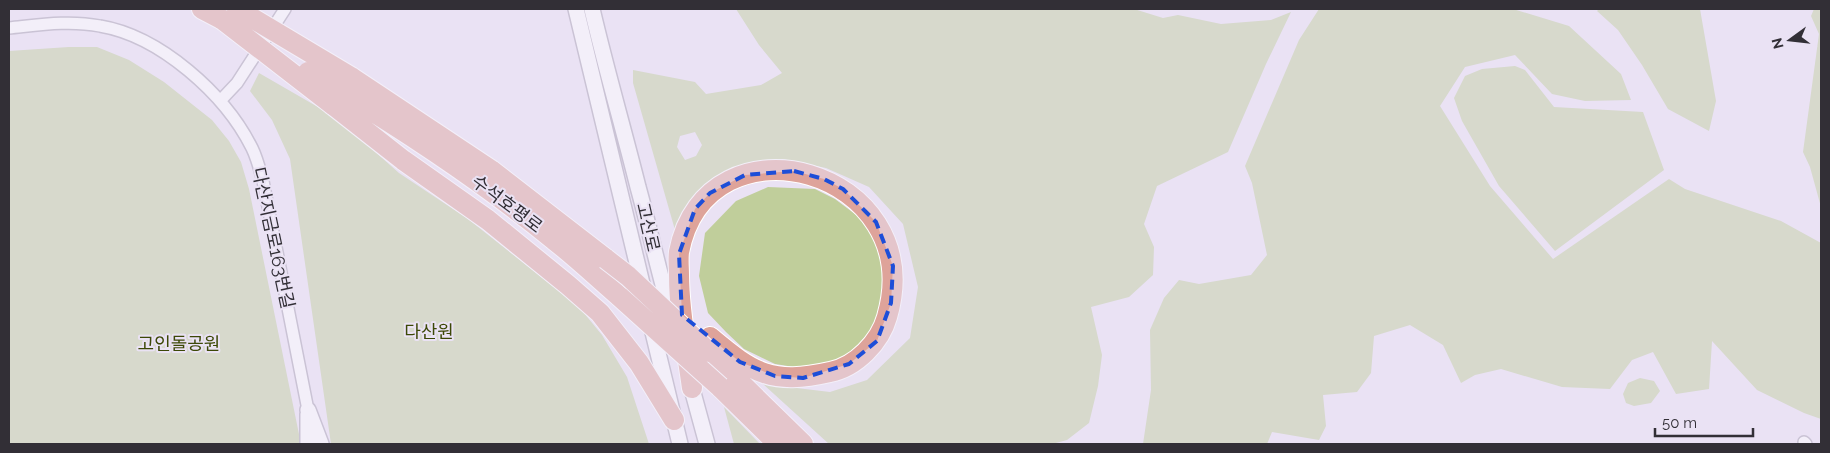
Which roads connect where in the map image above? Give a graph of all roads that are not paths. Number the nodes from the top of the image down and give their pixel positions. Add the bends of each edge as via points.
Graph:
1 (202, 9) edge
2 (270, 9) edge
3 (576, 9) edge
4 (592, 9) edge
5 (283, 11) edge
6 (230, 14) edge
7 (9, 28) edge
8 (342, 91) junction
9 (220, 101) junction
10 (710, 345) junction
11 (692, 388) junction
12 (308, 410) junction
13 (674, 420) junction
14 (308, 444) edge
15 (321, 444) edge
16 (680, 444) edge
17 (707, 444) edge
18 (778, 444) edge
19 (803, 444) edge

1 - 6 highway, 수석호평로
2 - 5 street
3 - 13 street, 고산로
4 - 11 street, 고산로 via 656,262
5 - 9 street
6 - 8 highway, 수석호평로, bridge
6 - 8 highway, bridge
7 - 9 street, 다산지금로163번길 via 64,23 100,26 142,39 177,61
8 - 10 highway, 수석호평로, bridge via 491,170 628,276
8 - 13 highway via 403,160 488,220 600,313 639,363
8 - 18 highway, 수석호평로, bridge via 481,184 554,240 720,387
9 - 12 street, 다산지금로163번길 via 253,150 263,181
10 - 11 highway via 760,372 790,379 835,371 862,355 877,341 891,303 892,266 886,240 876,222 843,189 824,179 794,171 752,174 730,181 710,193 695,209 679,254 679,292
10 - 19 highway, 수석호평로
11 - 17 street, 고산로
12 - 14 street, 다산지금로163번길
12 - 15 street, 다산지금로163번길
13 - 16 street, 고산로

